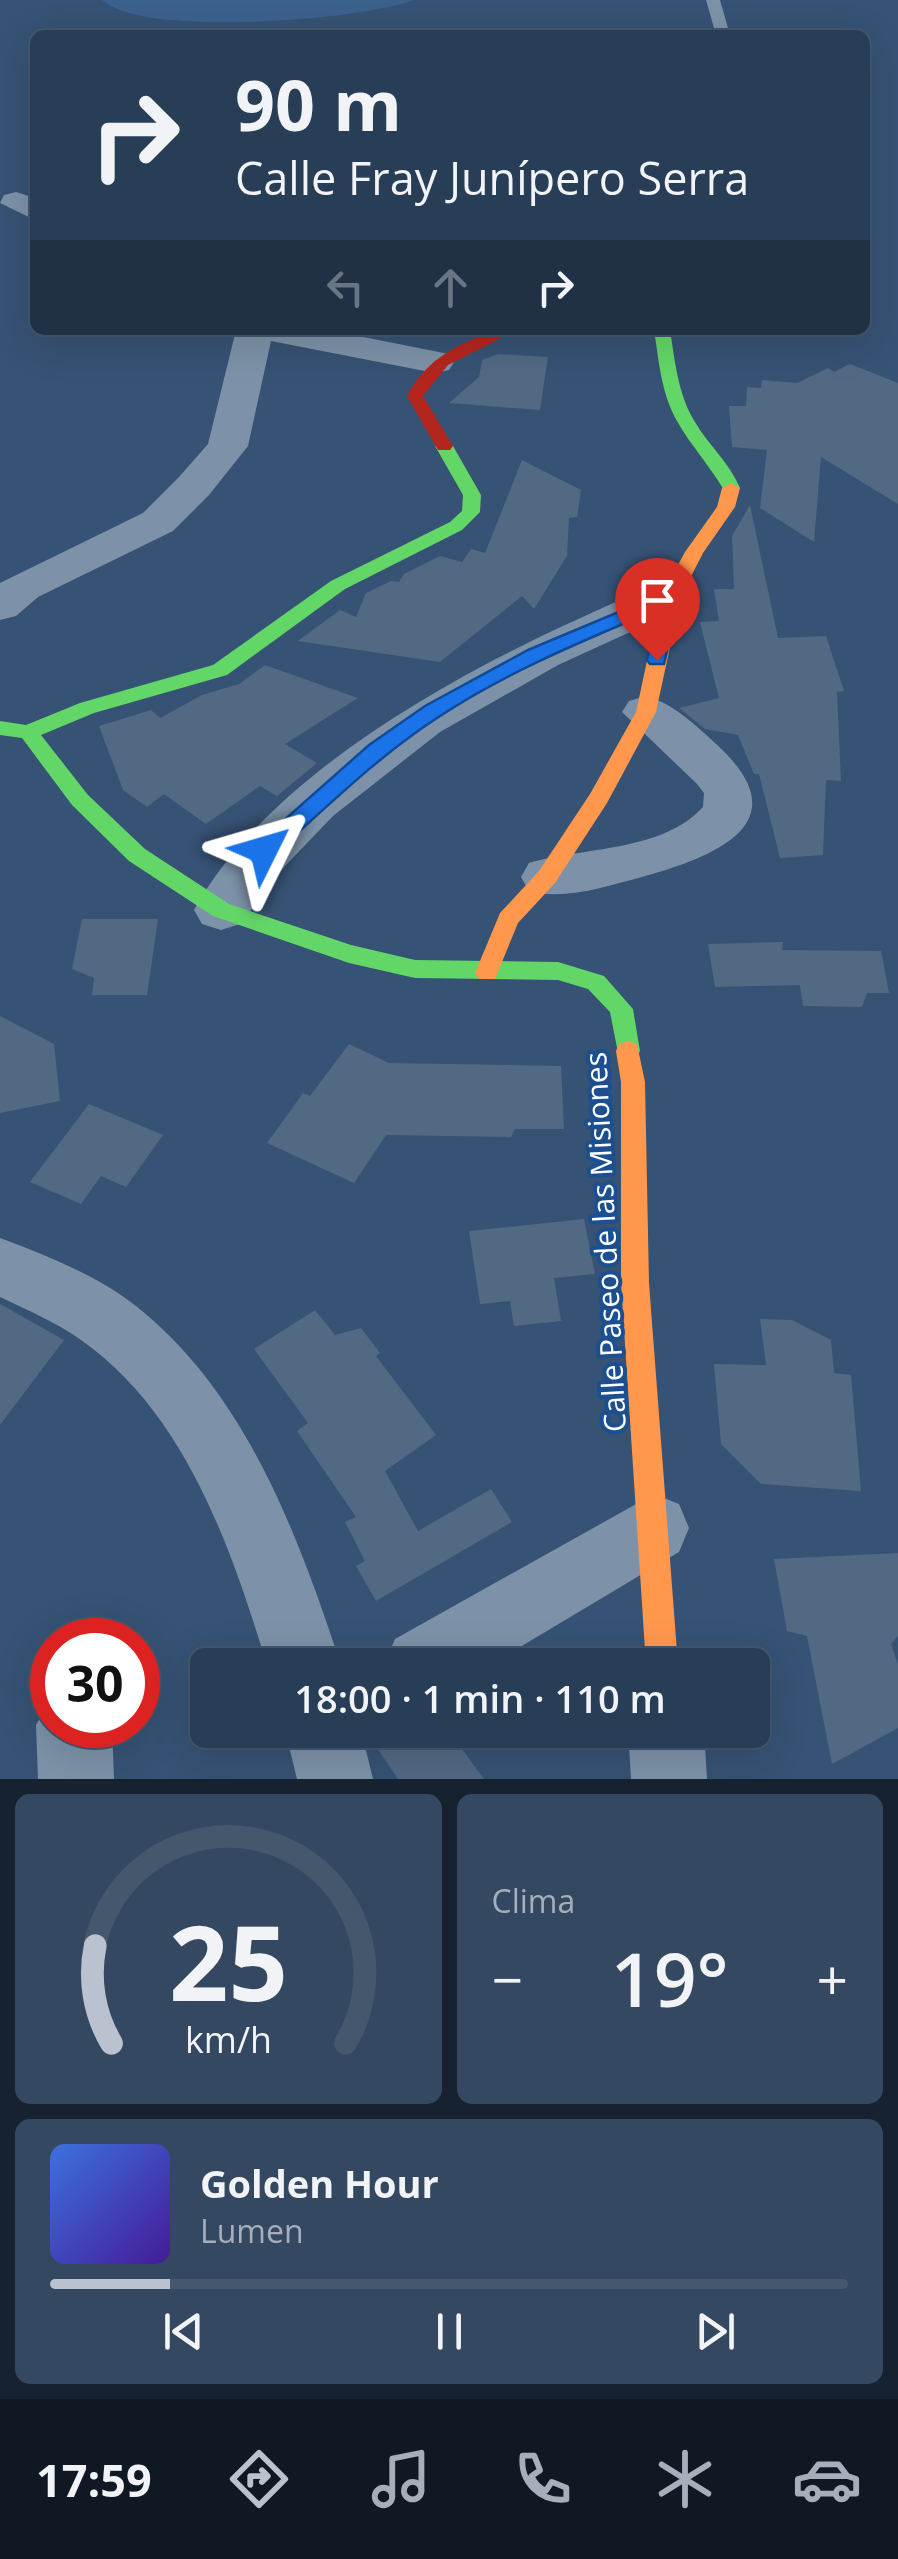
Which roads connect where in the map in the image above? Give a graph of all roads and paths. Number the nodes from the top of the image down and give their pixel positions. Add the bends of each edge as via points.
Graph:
1 (713, 0) edge
2 (722, 30) edge
3 (254, 335) edge
4 (296, 335) edge
5 (497, 335) edge
6 (663, 335) edge
7 (435, 362) junction
8 (671, 596) junction
9 (0, 606) edge
10 (646, 712) junction
11 (0, 728) edge
12 (28, 732) junction
13 (546, 877) junction
14 (222, 910) junction
15 (487, 973) junction
16 (0, 1266) edge
17 (654, 1528) junction
18 (299, 1648) edge
19 (450, 1648) edge
20 (661, 1648) edge
21 (75, 1748) edge
22 (327, 1748) edge
23 (667, 1748) edge
24 (76, 1779) edge
25 (335, 1779) edge
26 (669, 1779) edge

1 - 2 lane
3 - 9 street via 228,446 194,486 158,522 22,587
4 - 7 street
5 - 7 street
6 - 8 street via 686,422 726,472 732,490
7 - 12 street via 420,377 415,396 472,495 464,519 338,585 220,670
8 - 10 street
8 - 14 street via 535,654 432,711 377,750 264,850
10 - 13 street
10 - 13 street via 728,792 724,820 678,848
11 - 12 street
12 - 14 street, Calle Paseo de las Misiones via 80,800 137,855
13 - 15 street via 508,918
14 - 15 street, Calle Paseo de las Misiones via 349,954 415,969
15 - 17 street, Calle Paseo de las Misiones via 558,971 596,982 620,1009 633,1082 636,1283
16 - 18 street via 112,1325 160,1370 215,1443 281,1590
17 - 19 street
17 - 20 street, Calle Paseo de las Misiones
21 - 24 street
22 - 25 street
23 - 26 street

